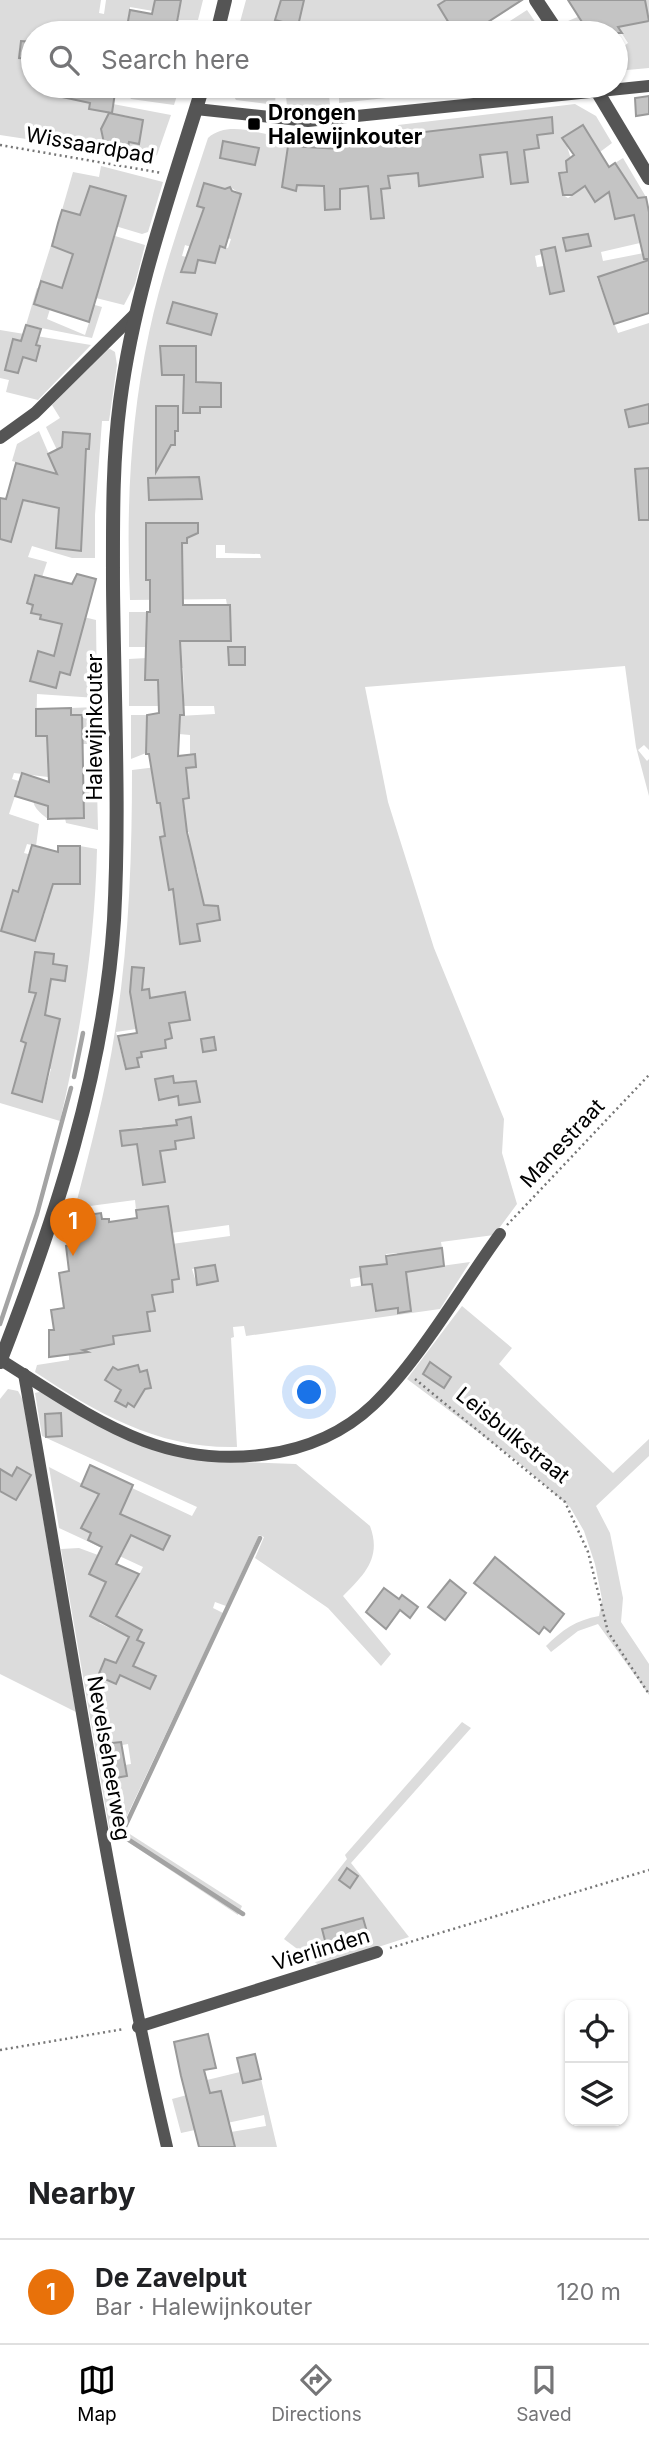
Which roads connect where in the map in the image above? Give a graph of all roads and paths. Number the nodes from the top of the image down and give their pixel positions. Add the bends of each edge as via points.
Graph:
1 (225, 0) edge
2 (536, 0) edge
3 (221, 21) edge
4 (550, 21) edge
5 (649, 86) edge
6 (628, 87) edge
7 (199, 98) edge
8 (508, 98) edge
9 (601, 98) edge
10 (195, 109) junction
11 (0, 145) edge
12 (175, 175) junction
13 (649, 178) edge
14 (134, 315) junction
15 (0, 438) edge
16 (649, 1075) edge
17 (500, 1234) joint
18 (1, 1361) edge
19 (404, 1370) junction
20 (24, 1374) junction
21 (649, 1694) edge
22 (649, 1870) edge
23 (377, 1952) joint
24 (138, 2027) junction
25 (0, 2050) edge
26 (167, 2147) edge

1 - 3 street
2 - 4 street
5 - 6 street
7 - 10 street, Halewijnkouter
8 - 10 street via 308,121
9 - 13 street
10 - 12 street, Halewijnkouter
11 - 12 path, Wissaardpad
12 - 14 street, Halewijnkouter
14 - 15 street via 35,413
14 - 18 street, Halewijnkouter via 120,404 113,496 116,829 113,921 103,1008 86,1101 60,1197
16 - 17 path, Manestraat
17 - 19 street
18 - 20 street
19 - 20 street via 354,1422 308,1446 277,1454 209,1455 129,1434
19 - 21 path, Leisbulkstraat via 565,1502 588,1552 608,1632
20 - 24 street, Nevelseheerweg
22 - 23 path, Vierlinden
23 - 24 street, Vierlinden
24 - 25 path
24 - 26 street, Nevelseheerweg

